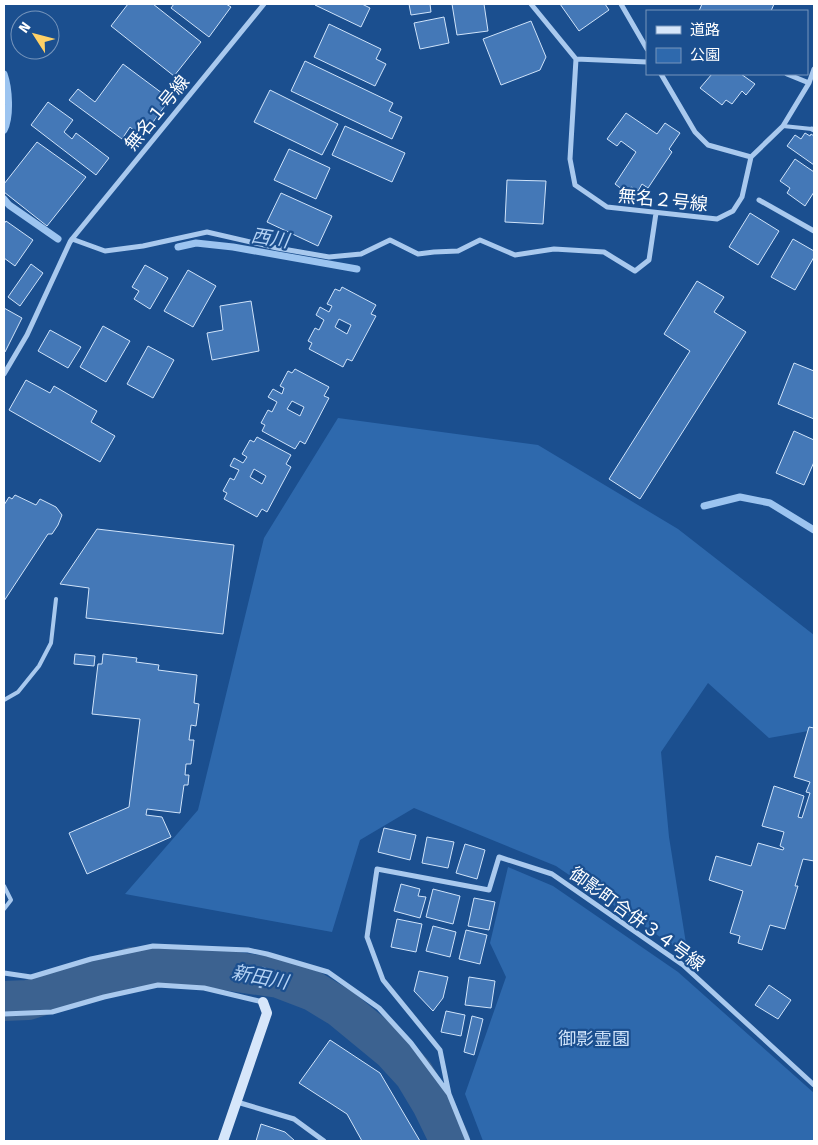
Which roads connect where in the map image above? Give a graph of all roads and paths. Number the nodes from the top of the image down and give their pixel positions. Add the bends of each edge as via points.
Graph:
1 (264, 4) edge
2 (531, 4) edge
3 (621, 4) edge
4 (646, 47) edge
5 (576, 59) junction
6 (646, 62) edge
7 (814, 69) edge
8 (662, 75) edge
9 (789, 75) edge
10 (809, 83) junction
11 (783, 126) junction
12 (813, 130) edge
13 (751, 157) junction
14 (759, 200) dead end
15 (656, 213) junction
16 (814, 230) edge
17 (72, 239) junction
18 (4, 374) edge
19 (56, 599) dead end
20 (4, 700) edge
21 (4, 886) edge
22 (4, 909) edge
23 (267, 954) junction
24 (4, 973) edge
25 (260, 1001) junction
26 (4, 1014) edge
27 (814, 1085) edge
28 (448, 1094) junction
29 (236, 1101) junction
30 (223, 1141) edge
31 (324, 1141) edge
32 (468, 1141) edge

1 - 17 street, 無名１号線
2 - 5 street
3 - 4 street
5 - 6 street
5 - 15 street, 無名２号線 via 570,159 576,185 607,207
7 - 10 street
8 - 13 street via 695,132 708,145
9 - 10 street
10 - 11 street
11 - 12 lane
11 - 13 street
13 - 15 street, 無名２号線 via 742,197 733,211 717,219
14 - 16 street
15 - 17 street via 649,260 636,271 604,252 554,249 515,255 480,240 458,251 418,254 390,240 361,254 329,257 207,232 105,251
17 - 18 street, 無名１号線
19 - 20 lane via 51,643 39,666 18,692
21 - 22 lane via 11,900
23 - 24 street via 248,950 153,946 90,959 30,977
23 - 25 path
23 - 28 street via 328,972 379,1008 411,1043
25 - 26 street via 204,988 158,985 104,996 52,1012
25 - 29 street via 268,1013
27 - 28 street, 御影町合併３４号線 via 683,965 552,874 499,857 489,890 377,869 366,938 383,980 440,1050
28 - 32 street
29 - 30 street
29 - 31 street via 294,1118

